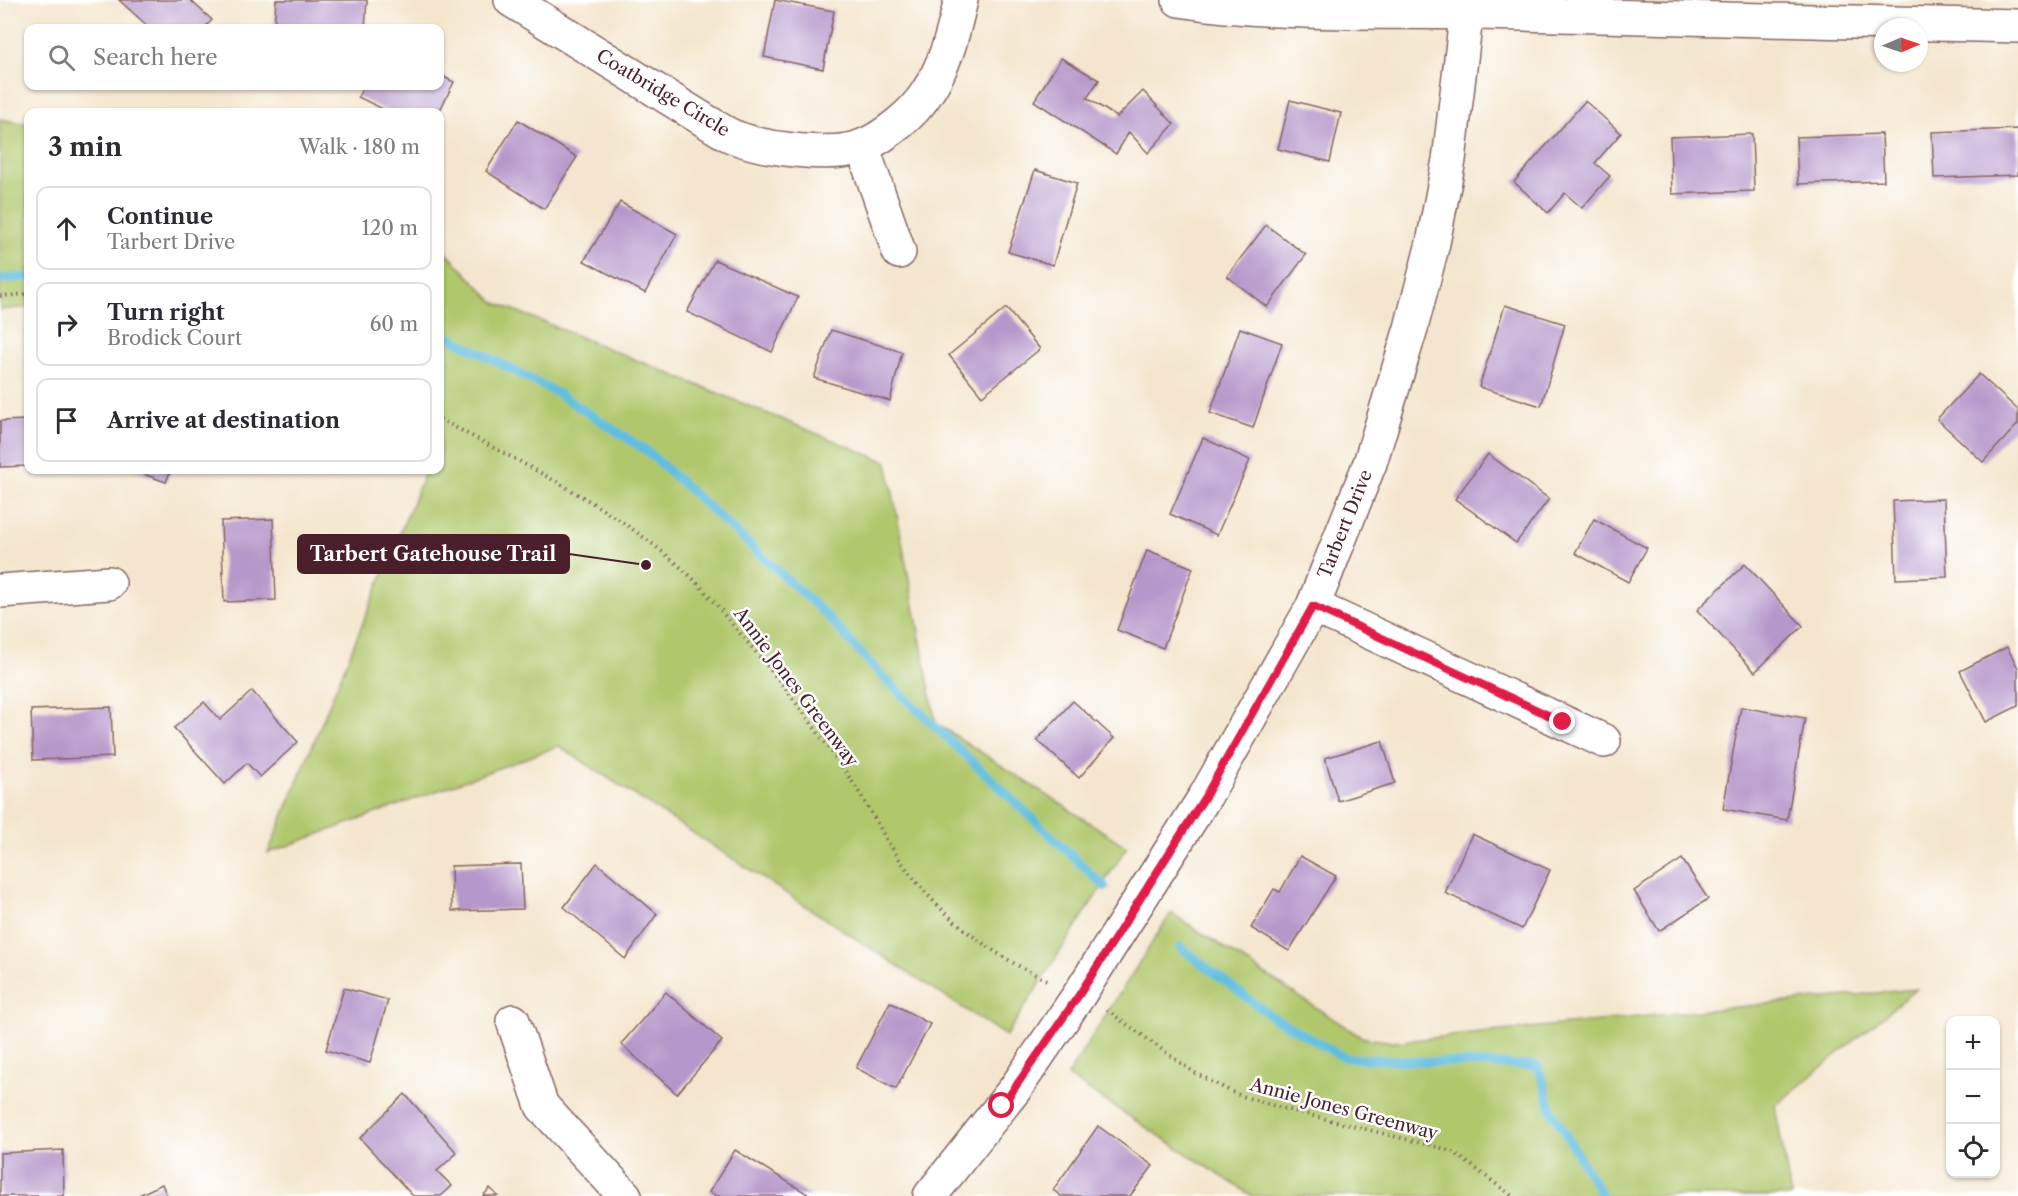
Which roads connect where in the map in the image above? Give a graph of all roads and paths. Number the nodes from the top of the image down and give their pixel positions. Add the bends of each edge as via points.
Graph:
1 (511, 0) edge
2 (961, 0) edge
3 (1179, 0) edge
4 (1468, 7) edge
5 (2018, 26) edge
6 (862, 146) junction
7 (899, 252) dead end
8 (24, 294) edge
9 (0, 296) edge
10 (444, 421) edge
11 (109, 583) dead end
12 (0, 591) edge
13 (1313, 606) junction
14 (1604, 741) dead end
15 (1051, 981) dead end
16 (1107, 1010) dead end
17 (513, 1021) dead end
18 (625, 1196) edge
19 (930, 1196) edge
20 (1512, 1196) edge

1 - 6 street, Coatbridge Circle via 737,138 800,151 831,152
2 - 6 street, Coatbridge Circle via 947,54 926,94 895,127
3 - 4 street via 1303,12
4 - 5 street
4 - 13 street, Tarbert Drive via 1449,160 1412,328 1370,463
6 - 7 street
8 - 9 path
10 - 15 path, Annie Jones Greenway via 606,513 699,585 780,681 855,787 903,866 935,904 1023,969
11 - 12 street
13 - 14 street
13 - 19 street, Tarbert Drive via 1206,795 1079,995 1016,1089
16 - 20 path, Annie Jones Greenway via 1193,1072 1236,1094 1441,1148
17 - 18 street via 542,1106

